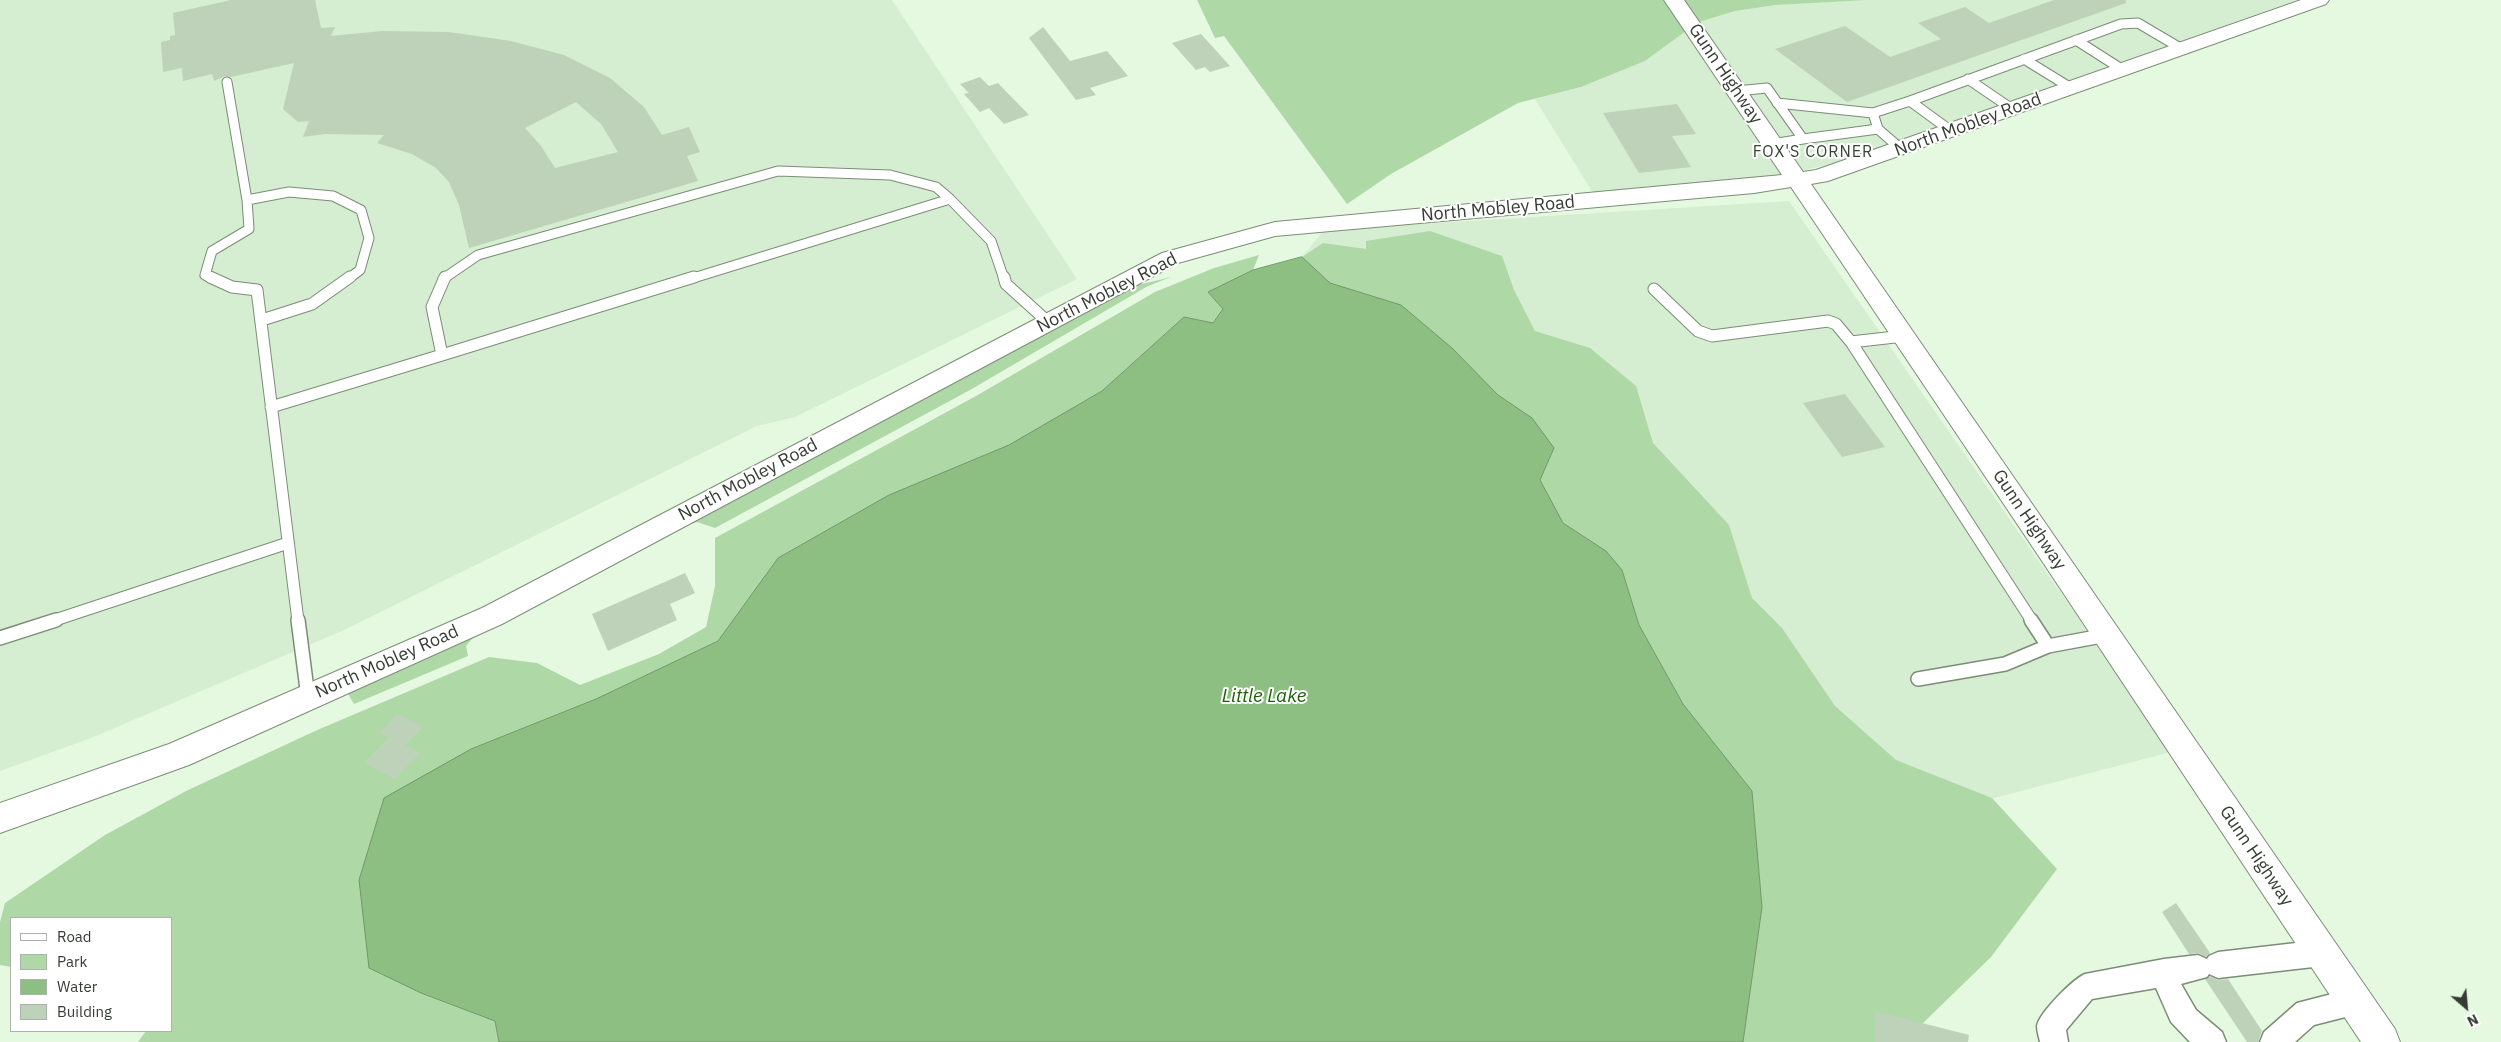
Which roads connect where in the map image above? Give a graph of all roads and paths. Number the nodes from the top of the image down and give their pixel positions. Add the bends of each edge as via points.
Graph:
1 (1674, 0) edge
2 (2319, 0) edge
3 (2076, 40) junction
4 (2182, 48) junction
5 (2024, 58) junction
6 (2123, 70) junction
7 (1968, 79) junction
8 (227, 82) dead end
9 (2071, 88) junction
10 (1736, 91) junction
11 (1910, 101) junction
12 (1777, 103) junction
13 (2012, 109) junction
14 (1873, 113) junction
15 (1878, 129) junction
16 (1951, 131) junction
17 (1803, 139) junction
18 (1772, 144) junction
19 (1901, 149) junction
20 (1797, 180) junction
21 (950, 199) junction
22 (247, 200) junction
23 (1654, 289) dead end
24 (262, 320) junction
25 (1048, 322) junction
26 (1904, 336) junction
27 (1851, 342) junction
28 (442, 355) junction
29 (271, 407) junction
30 (288, 542) junction
31 (2107, 635) junction
32 (0, 638) edge
33 (2048, 646) junction
34 (1918, 679) dead end
35 (308, 697) junction
36 (0, 818) edge
37 (2322, 953) junction
38 (2164, 972) junction
39 (2355, 1002) junction
40 (2054, 1042) edge
41 (2212, 1042) edge
42 (2274, 1042) edge
43 (2382, 1042) edge

1 - 10 street, Gunn Highway
2 - 4 street, North Mobley Road
3 - 4 lane via 2121,24 2138,23
3 - 5 lane
3 - 6 lane
4 - 6 street, North Mobley Road
5 - 7 lane
5 - 9 lane
6 - 9 street, North Mobley Road
7 - 11 lane
7 - 13 lane
8 - 22 lane
9 - 13 street, North Mobley Road
10 - 12 lane via 1767,88
10 - 18 street, Gunn Highway
11 - 14 lane
11 - 16 lane
12 - 14 lane
12 - 17 lane
13 - 16 street, North Mobley Road
14 - 15 lane
15 - 17 lane
15 - 19 lane
16 - 19 street, North Mobley Road
17 - 18 lane
18 - 20 street, Gunn Highway
19 - 20 street, North Mobley Road via 1842,170
20 - 25 street, North Mobley Road via 1274,229 1170,258
20 - 26 street, Gunn Highway
21 - 25 lane via 992,241 1006,284
21 - 28 lane
21 - 28 lane via 936,187 890,176 778,172 478,255 442,279 435,298 432,307
22 - 24 lane via 249,229 212,252 205,275 232,287 257,290
22 - 24 lane via 289,192 333,196 361,210 369,238 360,270 312,304
23 - 27 lane via 1698,331 1712,336 1828,321 1836,324
24 - 29 lane
25 - 35 street, North Mobley Road via 492,616
26 - 27 lane
26 - 31 street, Gunn Highway
27 - 33 lane
28 - 29 lane
29 - 30 lane
30 - 32 lane
30 - 35 lane
31 - 33 lane
31 - 37 street, Gunn Highway
33 - 34 lane via 2005,664
35 - 36 street, North Mobley Road via 178,755
37 - 38 street
37 - 39 street, Gunn Highway
38 - 40 street via 2085,987 2051,1026
38 - 41 street via 2173,1002 2182,1017
39 - 42 street via 2307,1013
39 - 43 street, Gunn Highway

